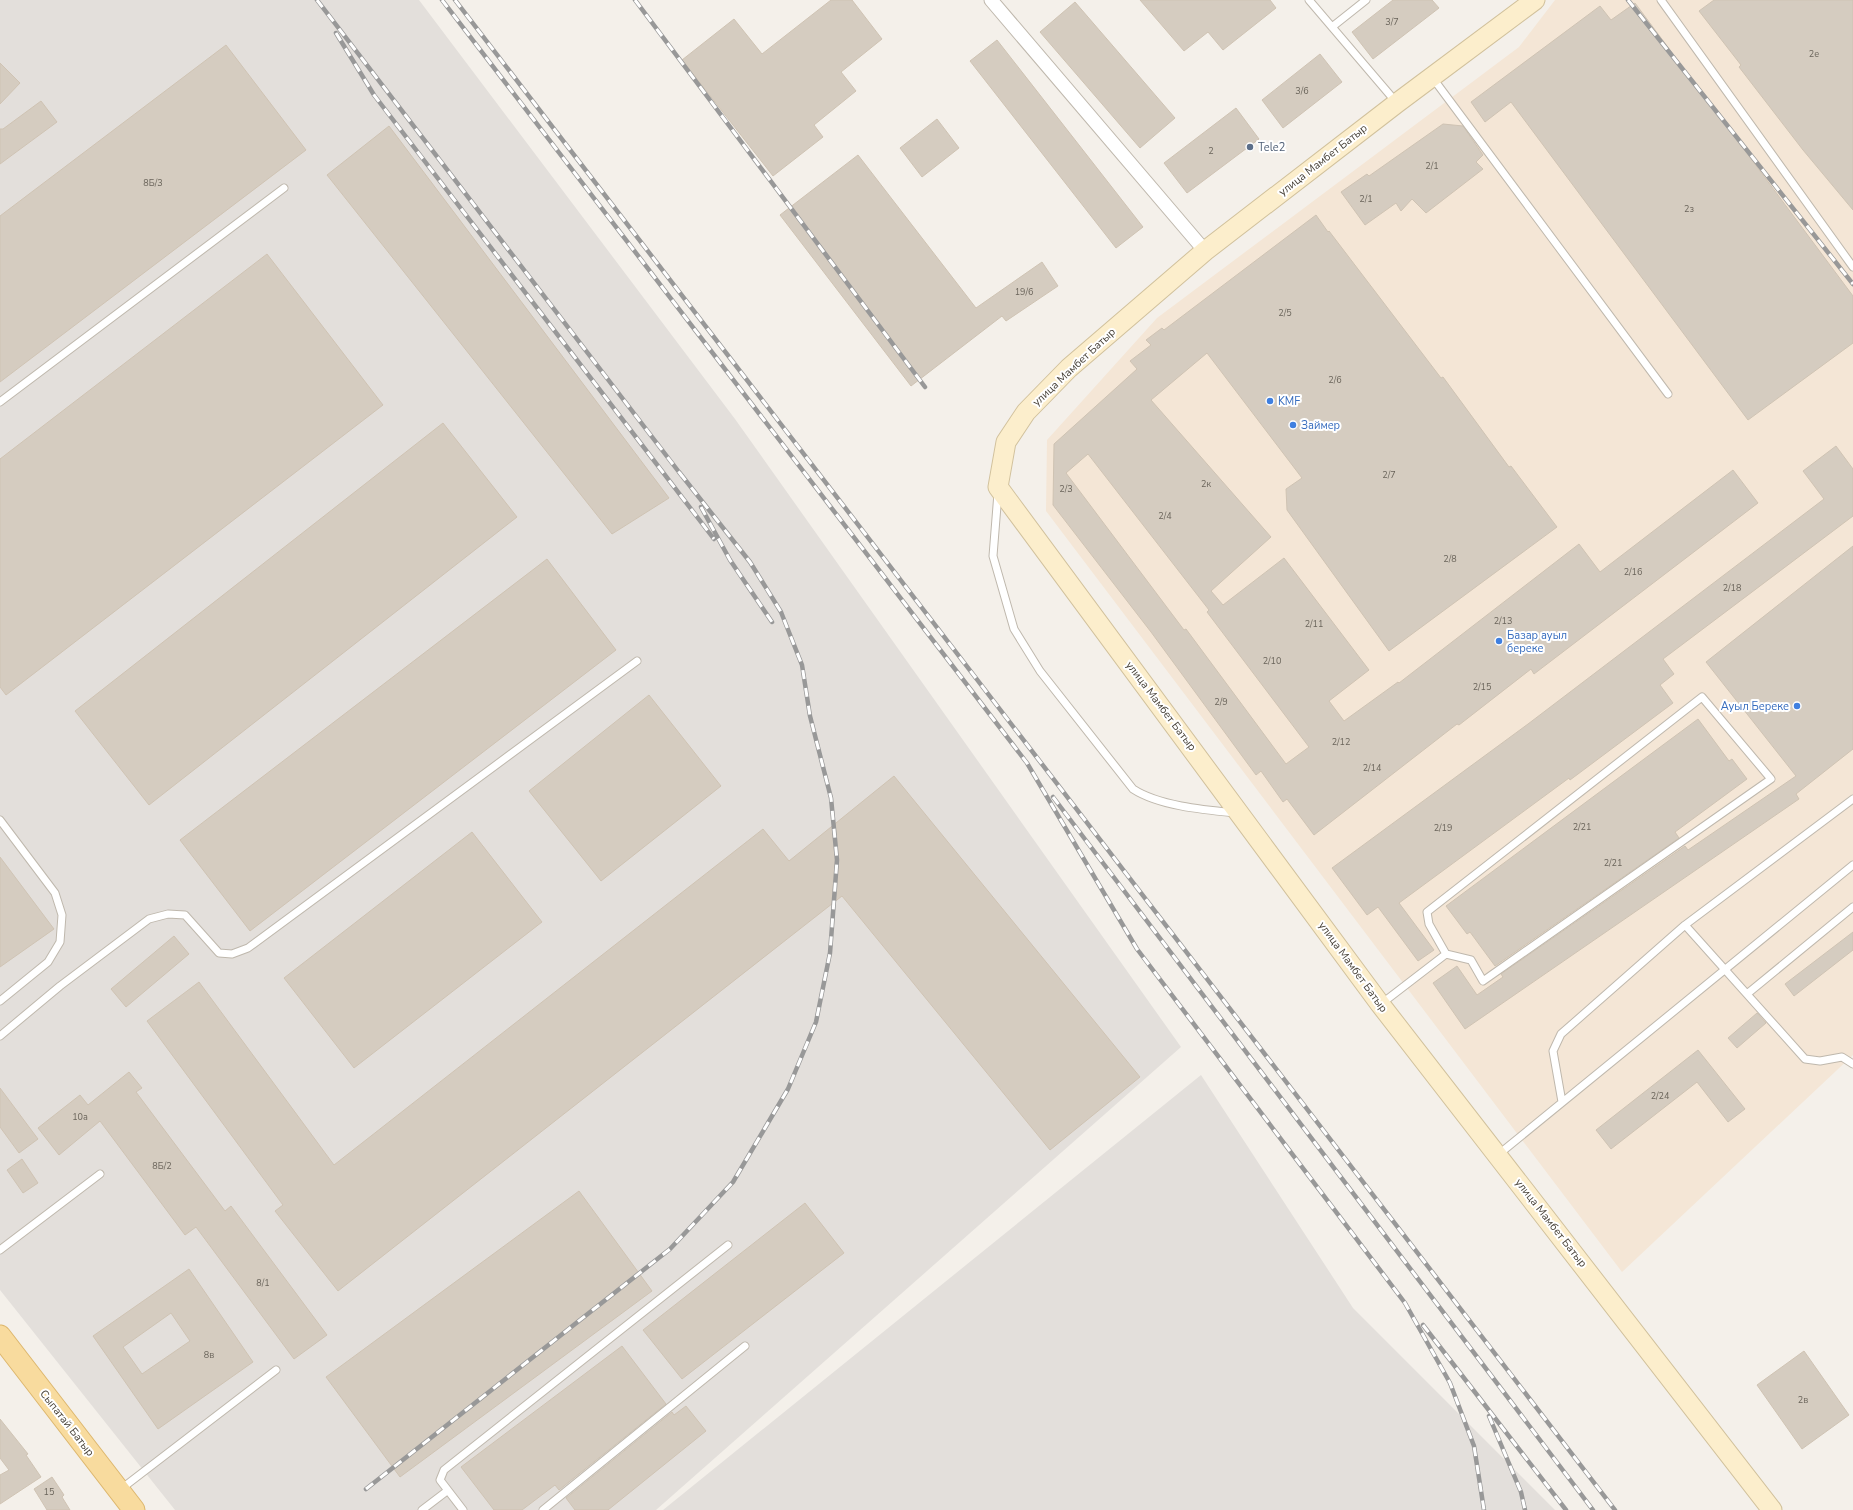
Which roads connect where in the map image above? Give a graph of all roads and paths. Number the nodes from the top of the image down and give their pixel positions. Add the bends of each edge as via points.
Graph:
1 (991, 0) edge
2 (1309, 0) edge
3 (1366, 0) edge
4 (1535, 0) edge
5 (1661, 0) edge
6 (1332, 27) junction
7 (1432, 77) junction
8 (1396, 103) junction
9 (284, 188) dead end
10 (1205, 251) junction
11 (1853, 267) edge
12 (1668, 394) dead end
13 (0, 402) edge
14 (998, 487) junction
15 (637, 661) dead end
16 (1853, 799) edge
17 (1241, 814) junction
18 (0, 820) edge
19 (1853, 864) edge
20 (1853, 906) edge
21 (1685, 925) junction
22 (1446, 954) junction
23 (1725, 969) junction
24 (1747, 994) junction
25 (0, 1001) edge
26 (1380, 1004) junction
27 (0, 1036) edge
28 (1853, 1064) edge
29 (1562, 1102) junction
30 (1498, 1155) junction
31 (100, 1174) dead end
32 (728, 1245) dead end
33 (0, 1250) edge
34 (0, 1336) edge
35 (745, 1346) dead end
36 (276, 1370) dead end
37 (447, 1491) junction
38 (126, 1502) edge
39 (422, 1510) edge
40 (463, 1510) edge
41 (543, 1510) edge
42 (1772, 1510) edge

1 - 10 street
2 - 6 lane
3 - 6 lane
4 - 7 main road, улица Мамбет Батыр
5 - 11 lane
6 - 8 lane
7 - 8 main road, улица Мамбет Батыр
7 - 12 lane
8 - 10 main road, улица Мамбет Батыр
9 - 13 lane
10 - 14 main road, улица Мамбет Батыр via 1069,368 1026,412 1006,442
14 - 17 main road, улица Мамбет Батыр
14 - 17 lane via 994,556 1014,629 1040,671 1133,789 1154,799
15 - 27 lane via 248,948 232,954 219,953 184,915 168,914 149,919 60,986
16 - 21 lane
17 - 26 main road, улица Мамбет Батыр
18 - 25 lane via 55,893 62,915 60,942 48,962
19 - 23 lane
20 - 24 lane
21 - 23 lane
21 - 29 lane via 1561,1034 1553,1051
22 - 22 lane via 1471,960 1483,981 1771,779 1702,697 1428,912 1428,924
22 - 26 lane
23 - 24 lane
23 - 29 lane
24 - 28 lane via 1805,1059 1820,1061 1842,1057
26 - 30 main road, улица Мамбет Батыр
29 - 30 lane
30 - 42 main road, улица Мамбет Батыр
31 - 33 lane
32 - 37 lane via 444,1470 440,1480
34 - 38 main road, Сыпатай Батыр
35 - 41 lane
36 - 38 lane
37 - 39 lane
37 - 40 lane

